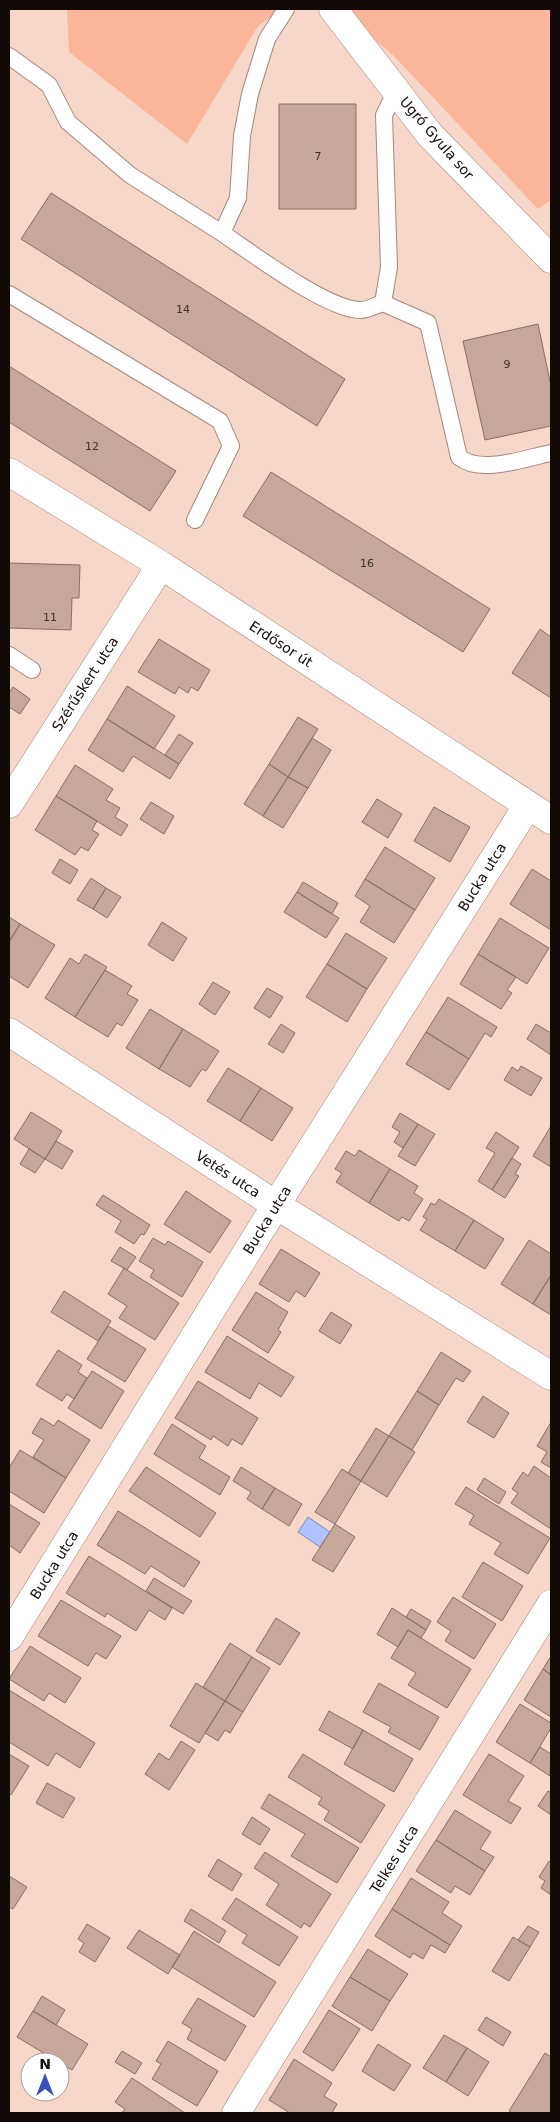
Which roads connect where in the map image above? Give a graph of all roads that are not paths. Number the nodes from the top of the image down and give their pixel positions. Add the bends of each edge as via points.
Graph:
1 (286, 9) edge
2 (333, 9) edge
3 (9, 56) edge
4 (396, 91) junction
5 (222, 232) junction
6 (551, 259) edge
7 (9, 294) edge
8 (383, 302) junction
9 (551, 453) edge
10 (9, 472) edge
11 (195, 520) dead end
12 (161, 565) junction
13 (9, 655) edge
14 (32, 670) dead end
15 (9, 804) edge
16 (528, 805) junction
17 (551, 820) edge
18 (9, 1032) edge
19 (276, 1205) junction
20 (551, 1376) edge
21 (551, 1604) edge
22 (9, 1637) edge
23 (236, 2113) edge

1 - 5 lane via 267,39 250,94 242,136 238,198
2 - 4 street, Ugró Gyula sor
3 - 5 lane via 49,86 68,122 130,175
4 - 6 street, Ugró Gyula sor via 430,135
4 - 8 lane via 384,115 390,267
5 - 8 lane via 311,292 348,308 362,310
7 - 11 lane via 220,421 231,446
8 - 9 lane via 428,323 459,457 466,463 482,467
10 - 12 street, Erdősor út
12 - 15 street, Szérűskert utca
12 - 16 street, Erdősor út
13 - 14 lane
16 - 17 street, Erdősor út
16 - 19 street, Bucka utca
18 - 19 street, Vetés utca
19 - 20 street, Vetés utca
19 - 22 street, Bucka utca
21 - 23 street, Telkes utca

